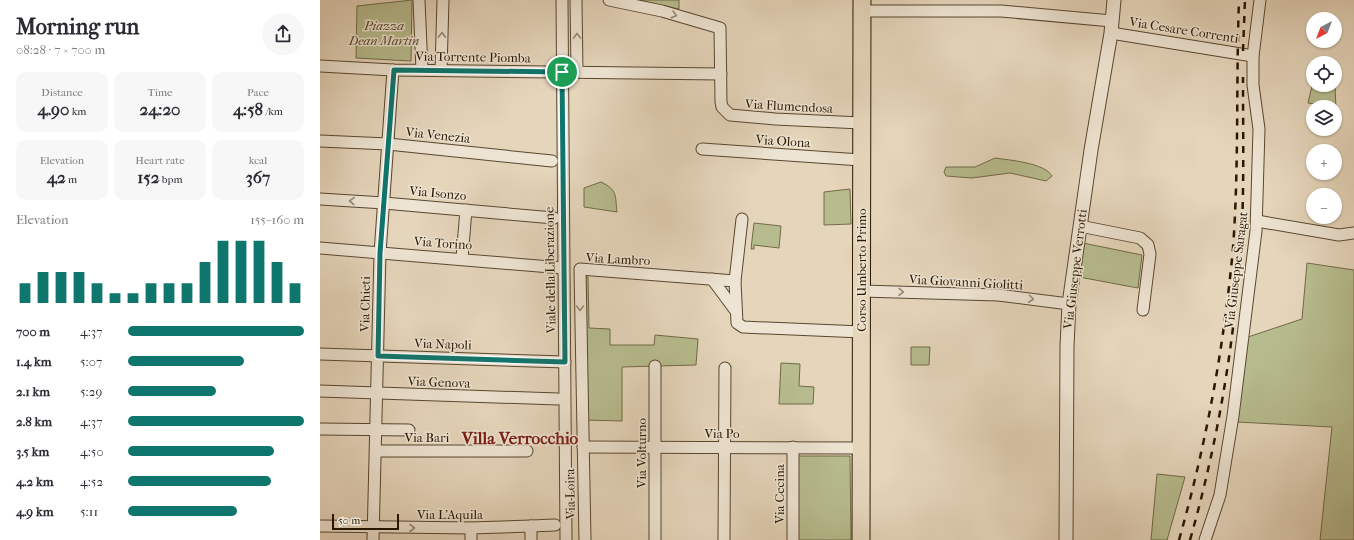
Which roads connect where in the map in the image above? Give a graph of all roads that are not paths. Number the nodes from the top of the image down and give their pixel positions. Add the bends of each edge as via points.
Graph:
1 (419, 0) edge
2 (443, 0) edge
3 (562, 0) edge
4 (576, 0) edge
5 (609, 0) edge
6 (1114, 0) edge
7 (1260, 0) edge
8 (862, 5) edge
9 (1112, 27) junction
10 (1253, 56) junction
11 (320, 66) edge
12 (394, 70) junction
13 (422, 70) junction
14 (441, 70) junction
15 (577, 71) junction
16 (562, 72) junction
17 (721, 74) junction
18 (861, 123) junction
19 (320, 141) edge
20 (388, 144) junction
21 (702, 150) dead end
22 (861, 160) junction
23 (552, 161) dead end
24 (320, 199) edge
25 (384, 203) junction
26 (466, 210) junction
27 (554, 218) dead end
28 (742, 219) dead end
29 (1257, 222) junction
30 (1080, 226) junction
31 (1354, 233) edge
32 (320, 248) edge
33 (380, 253) junction
34 (462, 258) junction
35 (563, 268) junction
36 (712, 279) junction
37 (735, 281) junction
38 (862, 291) junction
39 (1069, 304) junction
40 (735, 310) junction
41 (1143, 310) dead end
42 (862, 332) junction
43 (320, 354) edge
44 (378, 356) junction
45 (565, 362) junction
46 (655, 366) dead end
47 (725, 368) dead end
48 (320, 391) edge
49 (377, 394) junction
50 (558, 399) dead end
51 (320, 429) edge
52 (376, 430) junction
53 (409, 430) dead end
54 (582, 447) junction
55 (724, 447) junction
56 (793, 447) junction
57 (655, 448) junction
58 (862, 448) junction
59 (376, 451) junction
60 (527, 451) dead end
61 (555, 525) dead end
62 (320, 526) edge
63 (532, 526) junction
64 (373, 528) junction
65 (471, 528) junction
66 (373, 540) edge
67 (471, 540) edge
68 (531, 540) edge
69 (566, 540) edge
70 (585, 540) edge
71 (655, 540) edge
72 (724, 540) edge
73 (793, 540) edge
74 (861, 540) edge
75 (1066, 540) edge
76 (1205, 540) edge

1 - 13 street
14 -> 2 street
3 - 16 street, Viale della Liberazione
15 -> 4 street
5 -> 17 street, Via Flumendosa via 662,11 720,28
6 - 9 street, Via Giuseppe Verrotti
7 - 10 street, Via Giuseppe Saragat
8 - 9 street, Via Cesare Correnti via 1001,11
8 - 18 main road, Corso Umberto Primo
9 - 10 street, Via Cesare Correnti
9 - 30 street, Via Giuseppe Verrotti
10 - 29 street, Via Giuseppe Saragat via 1253,85 1259,129
11 - 12 street, Via Torrente Piomba
12 - 13 street, Via Torrente Piomba
12 - 20 street, Via Chieti
13 - 14 street, Via Torrente Piomba
14 - 16 street, Via Torrente Piomba
15 - 16 street, Via Torrente Piomba
15 - 17 street, Via Torrente Piomba
16 - 35 street, Viale della Liberazione
17 - 18 street, Via Flumendosa via 722,107 730,115
18 - 22 main road, Corso Umberto Primo
19 - 20 street, Via Venezia
20 - 23 street, Via Venezia
20 - 25 street, Via Chieti
21 - 22 street, Via Olona
22 - 38 main road, Corso Umberto Primo
25 -> 24 street, Via Isonzo
25 - 26 street, Via Isonzo
25 - 33 street, Via Chieti
26 - 27 street, Via Isonzo
26 - 34 street
28 - 37 street
29 - 31 street via 1339,235
29 - 76 street, Via Giuseppe Saragat via 1233,416 1220,495
30 - 39 street, Via Giuseppe Verrotti
30 - 41 street via 1140,238 1148,245 1150,254
32 - 33 street, Via Torino
33 - 34 street, Via Torino
33 - 44 street, Via Chieti
34 - 35 street, Via Torino
35 - 45 street, Viale della Liberazione
36 - 37 street, Via Lambro
36 - 40 street
36 -> 54 street, Via Lambro via 580,269
37 - 40 street
38 -> 39 street, Via Giovanni Giolitti via 998,295
38 - 42 main road, Corso Umberto Primo
39 - 75 street, Via Giuseppe Verrotti
40 - 42 street via 737,323 743,327
42 - 58 main road, Corso Umberto Primo
43 - 44 street, Via Napoli
44 - 45 street, Via Napoli
44 - 49 street, Via Chieti
45 - 69 street, Viale della Liberazione
46 - 57 street, Via Volturno
47 - 55 street
48 - 49 street, Via Genova
49 - 50 street, Via Genova
49 - 52 street, Via Chieti
51 - 52 street
52 - 53 street
52 - 59 street, Via Chieti
54 - 57 street, Via Po
54 - 70 street, Via Loira
55 - 56 street, Via Po
55 - 57 street, Via Po
55 - 72 street
56 - 58 street, Via Po
56 - 73 street, Via Cecina
57 - 71 street, Via Volturno
58 - 74 main road, Corso Umberto Primo
59 - 60 street, Via Bari
59 - 64 street, Via Chieti
61 - 63 street, Via L'Aquila
62 - 64 street, Via L'Aquila
63 - 65 street, Via L'Aquila
63 - 68 street
64 -> 65 street, Via L'Aquila
64 - 66 street, Via Chieti
65 - 67 street

